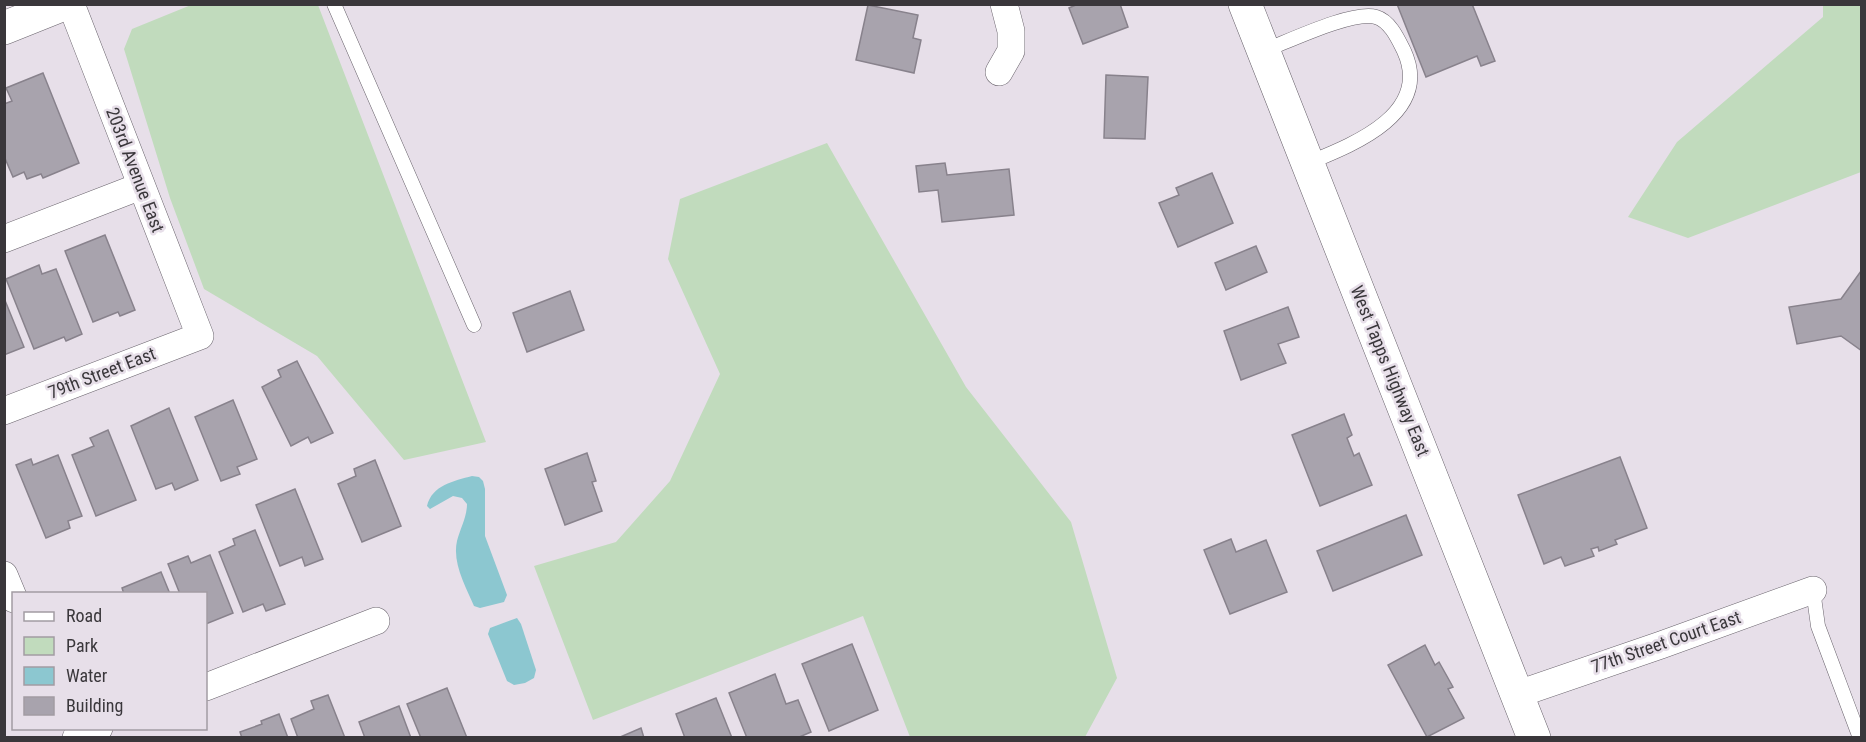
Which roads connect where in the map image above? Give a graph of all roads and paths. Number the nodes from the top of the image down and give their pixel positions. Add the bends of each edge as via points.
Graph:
1 (63, 4) edge
2 (71, 4) edge
3 (334, 4) edge
4 (1005, 4) edge
5 (1245, 4) edge
6 (4, 28) edge
7 (1263, 51) junction
8 (999, 72) dead end
9 (1308, 163) junction
10 (141, 186) junction
11 (4, 239) edge
12 (474, 325) dead end
13 (200, 336) joint
14 (4, 411) edge
15 (4, 575) edge
16 (1813, 590) joint
17 (12, 594) edge
18 (376, 621) dead end
19 (207, 687) edge
20 (1518, 694) junction
21 (96, 730) edge
22 (76, 738) edge
23 (1534, 738) edge
24 (1860, 738) edge

1 - 6 street
2 - 10 street, 203rd Avenue East
3 - 12 lane
4 - 8 street via 1011,51
5 - 7 street, West Tapps Highway East
7 - 9 street, West Tapps Highway East
7 - 9 lane via 1345,18 1376,17 1395,32 1410,64 1407,96 1387,123 1350,146
9 - 20 street, West Tapps Highway East
10 - 11 street
10 - 13 street, 203rd Avenue East
13 - 14 street, 79th Street East
15 - 17 street
16 - 20 street, 77th Street Court East
16 - 24 lane via 1818,626
18 - 19 street
20 - 23 street, West Tapps Highway East
21 - 22 street

